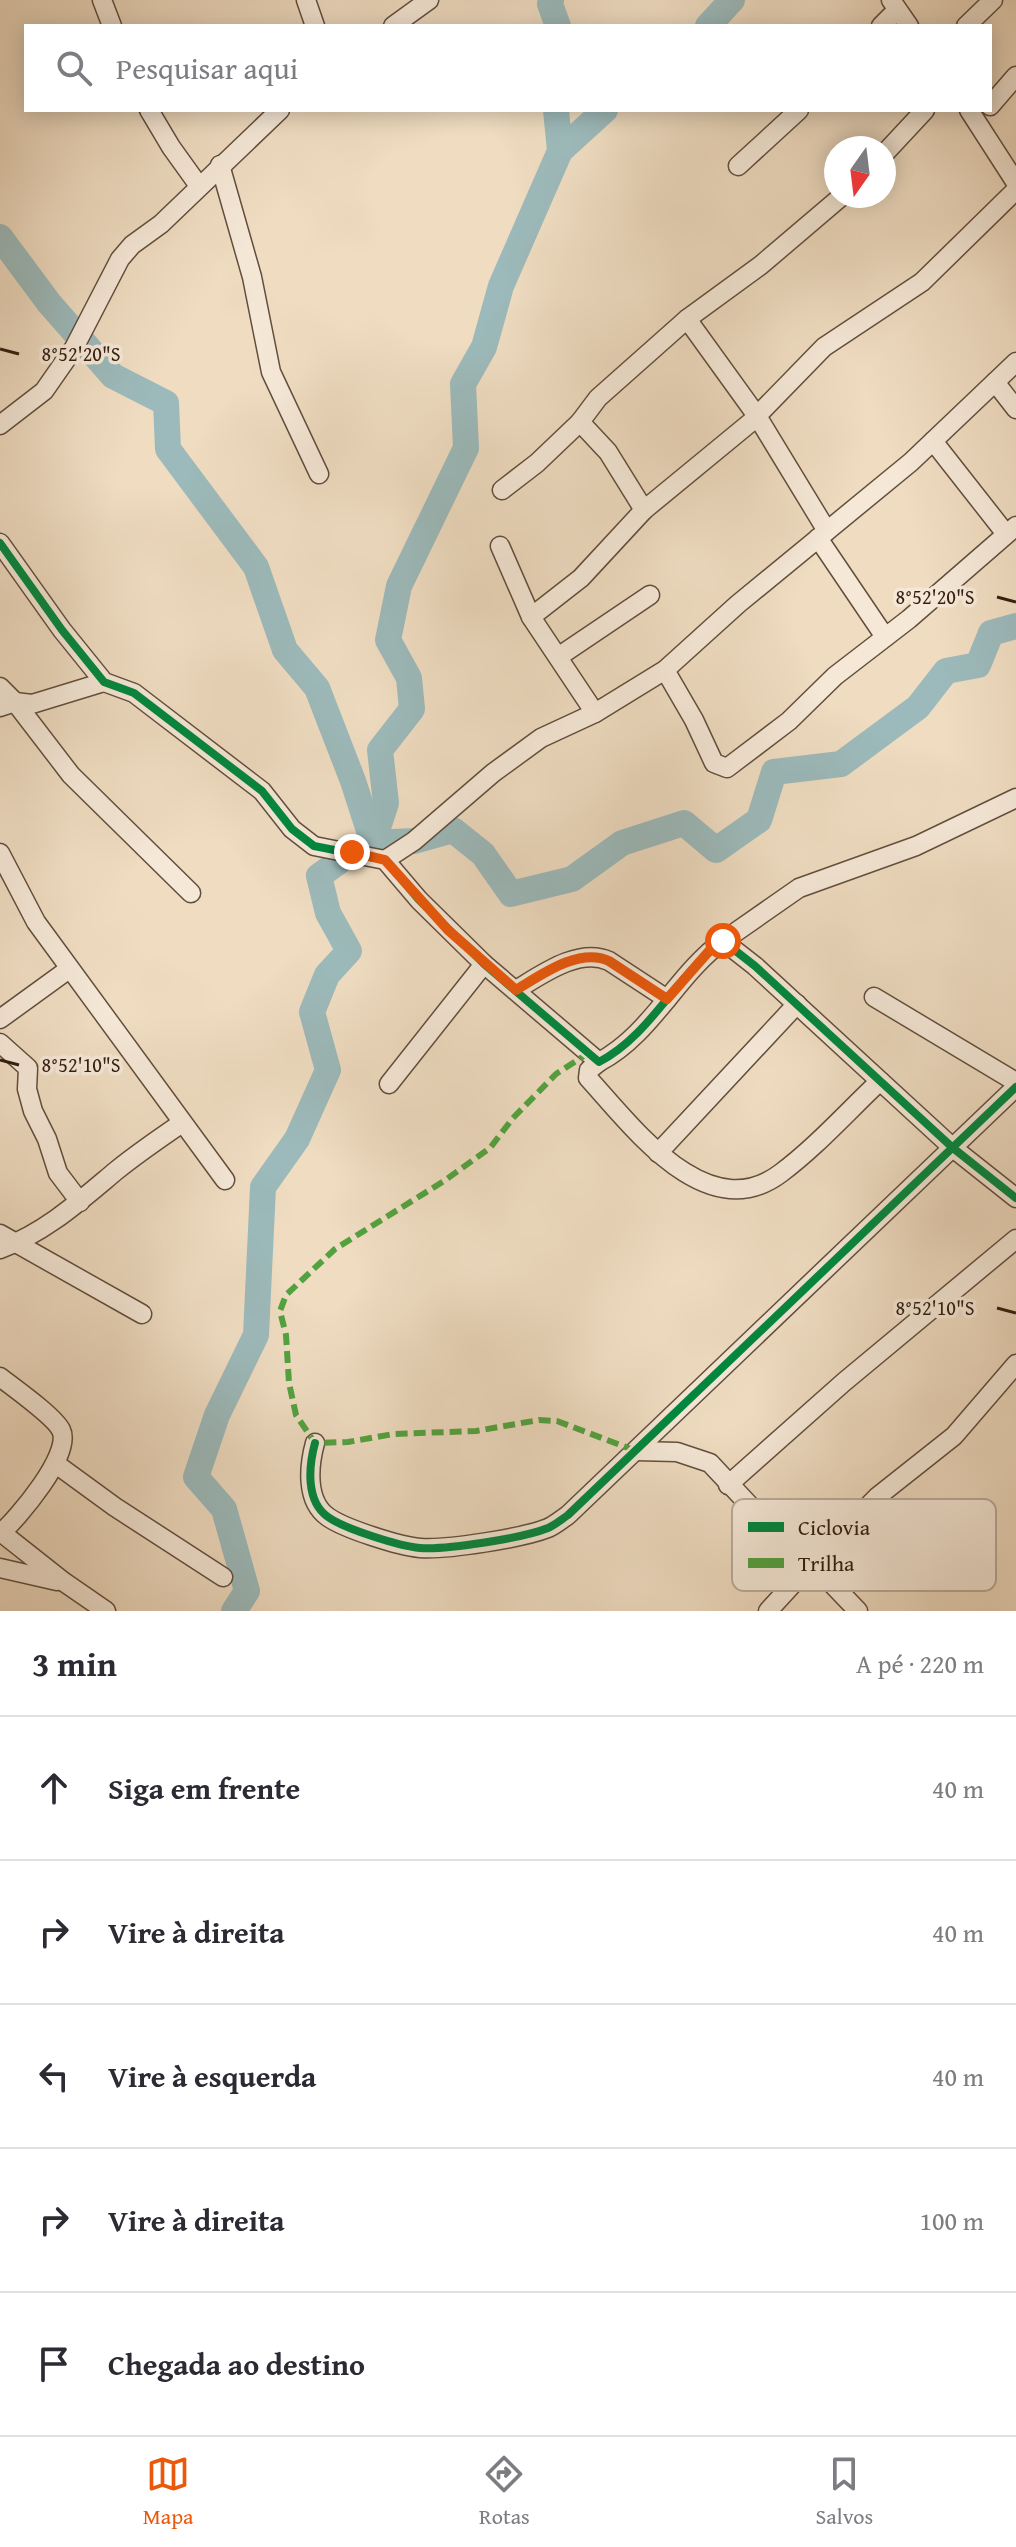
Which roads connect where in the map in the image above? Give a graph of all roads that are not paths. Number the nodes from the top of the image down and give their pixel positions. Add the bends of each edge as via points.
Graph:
1 (102, 0) edge
2 (306, 0) edge
3 (429, 0) edge
4 (993, 0) edge
5 (894, 5) edge
6 (111, 24) edge
7 (314, 24) edge
8 (396, 24) edge
9 (882, 24) edge
10 (908, 24) edge
11 (968, 24) edge
12 (1016, 76) edge
13 (992, 101) edge
14 (150, 112) edge
15 (278, 112) edge
16 (797, 112) edge
17 (923, 112) edge
18 (981, 112) edge
19 (896, 141) edge
20 (220, 165) junction
21 (738, 166) dead end
22 (1016, 183) edge
23 (199, 186) junction
24 (1016, 190) edge
25 (828, 208) edge
26 (687, 319) junction
27 (1016, 362) edge
28 (995, 382) junction
29 (1016, 409) edge
30 (757, 416) junction
31 (580, 422) junction
32 (0, 425) edge
33 (933, 441) junction
34 (319, 474) dead end
35 (502, 490) dead end
36 (644, 510) junction
37 (1011, 530) edge
38 (823, 535) junction
39 (0, 543) edge
40 (500, 546) dead end
41 (650, 595) dead end
42 (531, 617) junction
43 (885, 637) junction
44 (558, 657) junction
45 (665, 670) junction
46 (104, 682) junction
47 (0, 687) edge
48 (7, 704) edge
49 (595, 713) junction
50 (1016, 798) edge
51 (0, 853) edge
52 (385, 860) junction
53 (191, 893) dead end
54 (723, 941) junction
55 (484, 964) junction
56 (69, 969) junction
57 (516, 990) junction
58 (874, 997) dead end
59 (667, 999) junction
60 (797, 1004) junction
61 (0, 1019) edge
62 (0, 1043) edge
63 (599, 1062) junction
64 (880, 1081) junction
65 (389, 1084) dead end
66 (1016, 1085) edge
67 (182, 1123) junction
68 (953, 1148) junction
69 (658, 1153) junction
70 (225, 1180) dead end
71 (1016, 1198) edge
72 (80, 1202) junction
73 (0, 1234) edge
74 (1016, 1239) edge
75 (9, 1246) edge
76 (142, 1314) dead end
77 (1016, 1364) edge
78 (0, 1377) edge
79 (315, 1443) dead end
80 (636, 1451) junction
81 (56, 1464) junction
82 (728, 1485) junction
83 (742, 1499) edge
84 (875, 1499) edge
85 (0, 1504) edge
86 (18, 1515) junction
87 (1, 1534) edge
88 (0, 1568) edge
89 (223, 1577) dead end
90 (64, 1582) junction
91 (786, 1591) edge
92 (839, 1591) edge
93 (106, 1611) edge
94 (768, 1611) edge
95 (858, 1611) edge

1 - 6 street
2 - 7 street
3 - 8 street
4 - 11 street
5 - 9 street
5 - 10 street
12 - 13 street
14 - 23 street
15 - 20 street
16 - 21 street
17 - 19 street
18 - 22 street
20 - 23 street
20 - 34 street via 252,277 271,372
23 - 32 street via 120,259 74,348 44,391
24 - 30 street via 922,282 824,347
25 - 26 street
26 - 30 street
26 - 31 street via 598,398
27 - 28 street
28 - 29 street
28 - 33 street
30 - 36 street
30 - 38 street
31 - 35 street
31 - 36 street via 608,452
33 - 37 street
33 - 38 street
36 - 42 street via 581,578
37 - 43 street
38 - 43 street
38 - 45 street
39 - 46 street
40 - 42 street
41 - 44 street
42 - 44 street
43 - 45 street via 727,768 714,763
44 - 49 street
45 - 49 street
46 - 48 street via 32,704
46 - 52 street via 134,693 262,791 292,829 314,846
47 - 48 street
48 - 53 street
49 - 52 street via 541,738
50 - 54 street via 916,846 799,888
51 - 56 street via 36,922
52 - 55 street
54 - 59 street
54 - 60 street
55 - 57 street
55 - 65 street
56 - 61 street
56 - 67 street
57 - 59 street via 554,967 598,958
57 - 63 street
58 - 66 street
59 - 63 street
60 - 64 street
60 - 69 street
62 - 72 street via 28,1068 33,1111 58,1173
63 - 69 street via 588,1078
64 - 68 street
64 - 69 street via 779,1175 754,1187 704,1182
66 - 68 street
67 - 70 street
67 - 72 street
68 - 71 street
68 - 80 street
72 - 75 street
73 - 75 street
74 - 82 street
75 - 76 street
77 - 84 street via 954,1436
78 - 81 street via 62,1431
79 - 80 street via 308,1469 315,1499 326,1516 393,1544 423,1549 551,1527
80 - 82 street via 696,1457 710,1463
81 - 86 street
81 - 89 street
82 - 83 street
85 - 86 street
86 - 87 street
87 - 90 street
88 - 90 street
90 - 93 street
91 - 94 street
92 - 95 street

